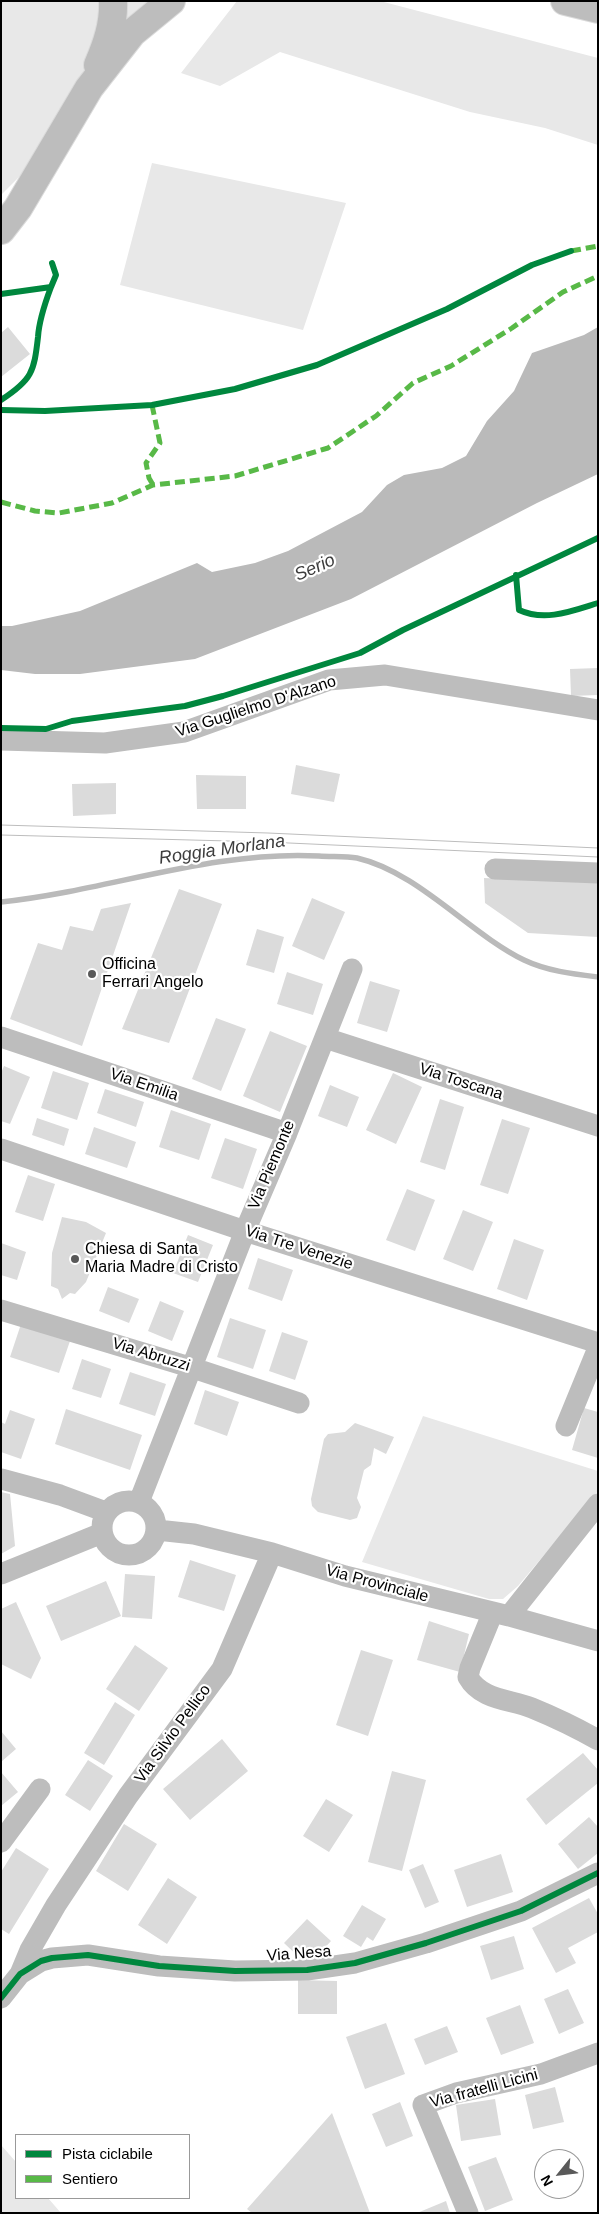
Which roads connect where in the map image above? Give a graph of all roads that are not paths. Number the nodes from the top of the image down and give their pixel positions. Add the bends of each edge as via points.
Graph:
1 (113, 1) edge
2 (170, 1) edge
3 (565, 1) edge
4 (598, 9) edge
5 (89, 88) junction
6 (36, 176) junction
7 (1, 206) edge
8 (1, 230) edge
9 (598, 710) edge
10 (1, 740) edge
11 (495, 869) dead end
12 (598, 873) edge
13 (352, 969) dead end
14 (1, 1037) edge
15 (325, 1038) junction
16 (598, 1126) edge
17 (287, 1133) junction
18 (1, 1149) edge
19 (245, 1231) junction
20 (1, 1310) edge
21 (598, 1343) edge
22 (598, 1348) edge
23 (193, 1368) junction
24 (299, 1403) dead end
25 (566, 1426) dead end
26 (1, 1479) edge
27 (140, 1502) junction
28 (598, 1504) edge
29 (106, 1512) junction
30 (156, 1530) junction
31 (102, 1533) junction
32 (272, 1553) junction
33 (1, 1574) edge
34 (501, 1614) junction
35 (598, 1642) edge
36 (598, 1740) edge
37 (40, 1789) dead end
38 (1, 1842) edge
39 (598, 1873) edge
40 (56, 1905) junction
41 (52, 1958) junction
42 (8, 1986) edge
43 (598, 2053) edge
44 (468, 2213) edge

1 - 5 highway via 108,42
2 - 5 highway via 132,33
3 - 4 highway
5 - 6 highway
6 - 7 highway
6 - 8 highway
9 - 10 street, Via Guglielmo D'Alzano via 386,674 329,680 184,732 105,744
11 - 12 street
13 - 15 street, Via Piemonte
14 - 17 street, Via Emilia
15 - 16 street, Via Toscana
15 - 17 street, Via Piemonte
17 - 19 street, Via Piemonte
18 - 19 street, Via Tre Venezie
19 - 21 street, Via Tre Venezie
19 - 23 street, Via Piemonte
20 - 23 street, Via Abruzzi
22 - 25 street
23 - 24 street, Via Abruzzi
23 - 27 street, Via Piemonte
26 - 29 street
27 - 29 street via 121,1501
27 - 30 street via 153,1514
28 - 34 street
29 - 31 street
30 - 31 street via 154,1540 139,1554 119,1554 106,1542
30 - 32 street, Via Provinciale via 194,1534
31 - 33 street
32 - 34 street, Via Provinciale via 345,1576
32 - 40 street, Via Silvio Pellico via 222,1669 128,1796
34 - 35 street, Via Provinciale
34 - 36 street via 470,1668 468,1677 473,1687 488,1696 531,1707
37 - 38 street
39 - 41 street, Via Nesa via 521,1911 355,1963 307,1970 235,1971 159,1966 88,1955
40 - 41 street, Via Silvio Pellico via 48,1945
40 - 42 street, Via Silvio Pellico
41 - 42 street, Via Nesa via 41,1961
43 - 44 street, Via fratelli Licini via 541,2074 456,2093 423,2105

